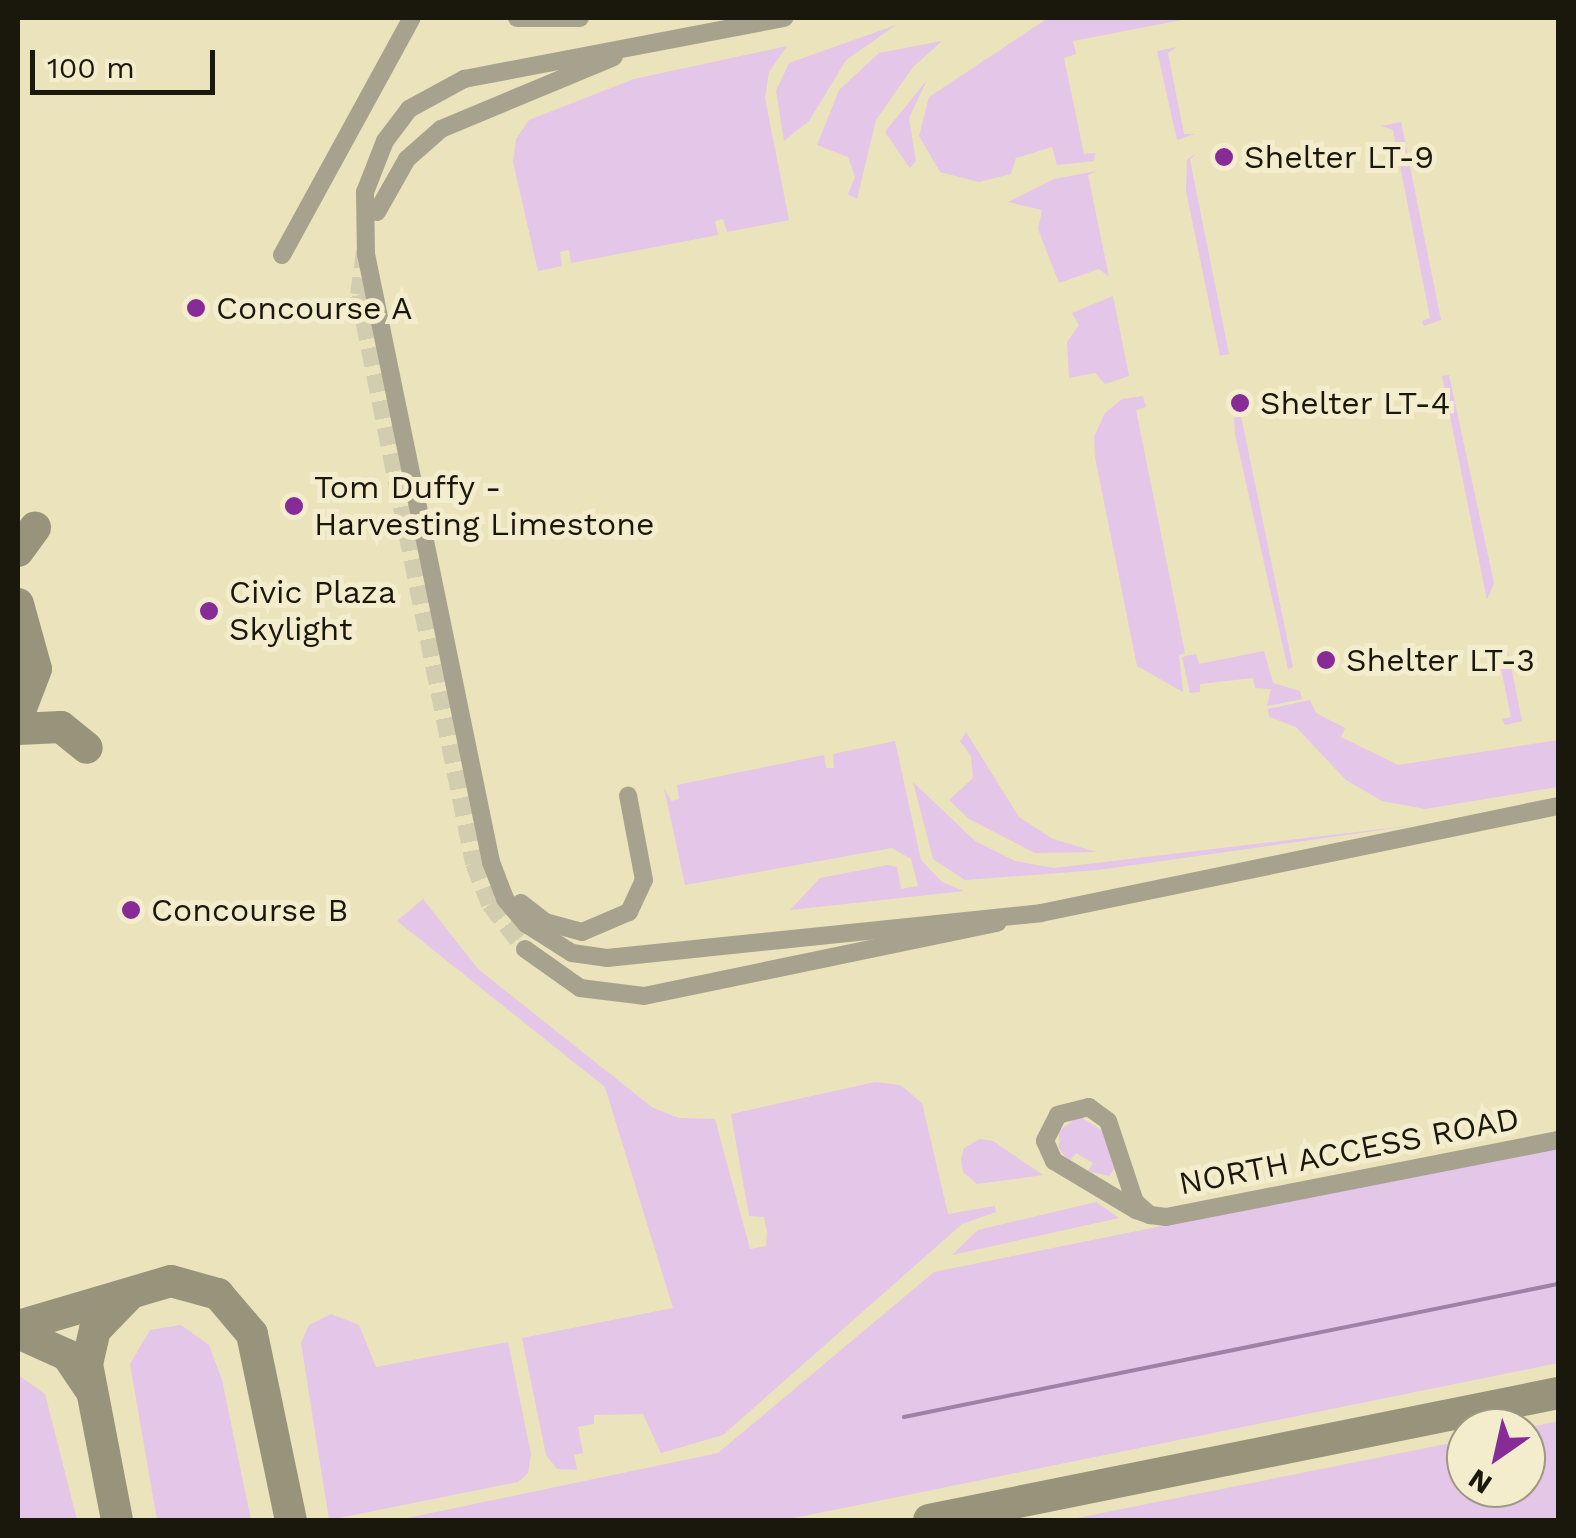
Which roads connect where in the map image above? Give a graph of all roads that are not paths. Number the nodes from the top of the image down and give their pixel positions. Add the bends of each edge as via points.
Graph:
1 (412, 18) edge
2 (518, 18) edge
3 (580, 18) edge
4 (784, 18) edge
5 (632, 48) junction
6 (377, 212) dead end
7 (282, 255) dead end
8 (628, 795) dead end
9 (1558, 806) edge
10 (491, 862) junction
11 (1042, 913) junction
12 (524, 949) tunnel mouth
13 (1558, 1140) edge
14 (1150, 1215) junction

1 - 7 street
2 - 3 street
4 - 5 street
5 - 6 street via 440,128 406,159
5 - 10 street, bridge via 451,84 410,109 385,142 365,192 366,254
8 - 10 street via 644,880 634,906 616,922 582,932 545,922 512,894
9 - 11 street
10 - 11 street via 505,898 537,933 572,953 617,958
11 - 12 street via 644,996 580,988
13 - 14 street, NORTH ACCESS ROAD via 1182,1216
14 - 14 street, NORTH ACCESS ROAD via 1062,1168 1047,1152 1052,1123 1078,1106 1099,1112 1114,1131 1135,1202

